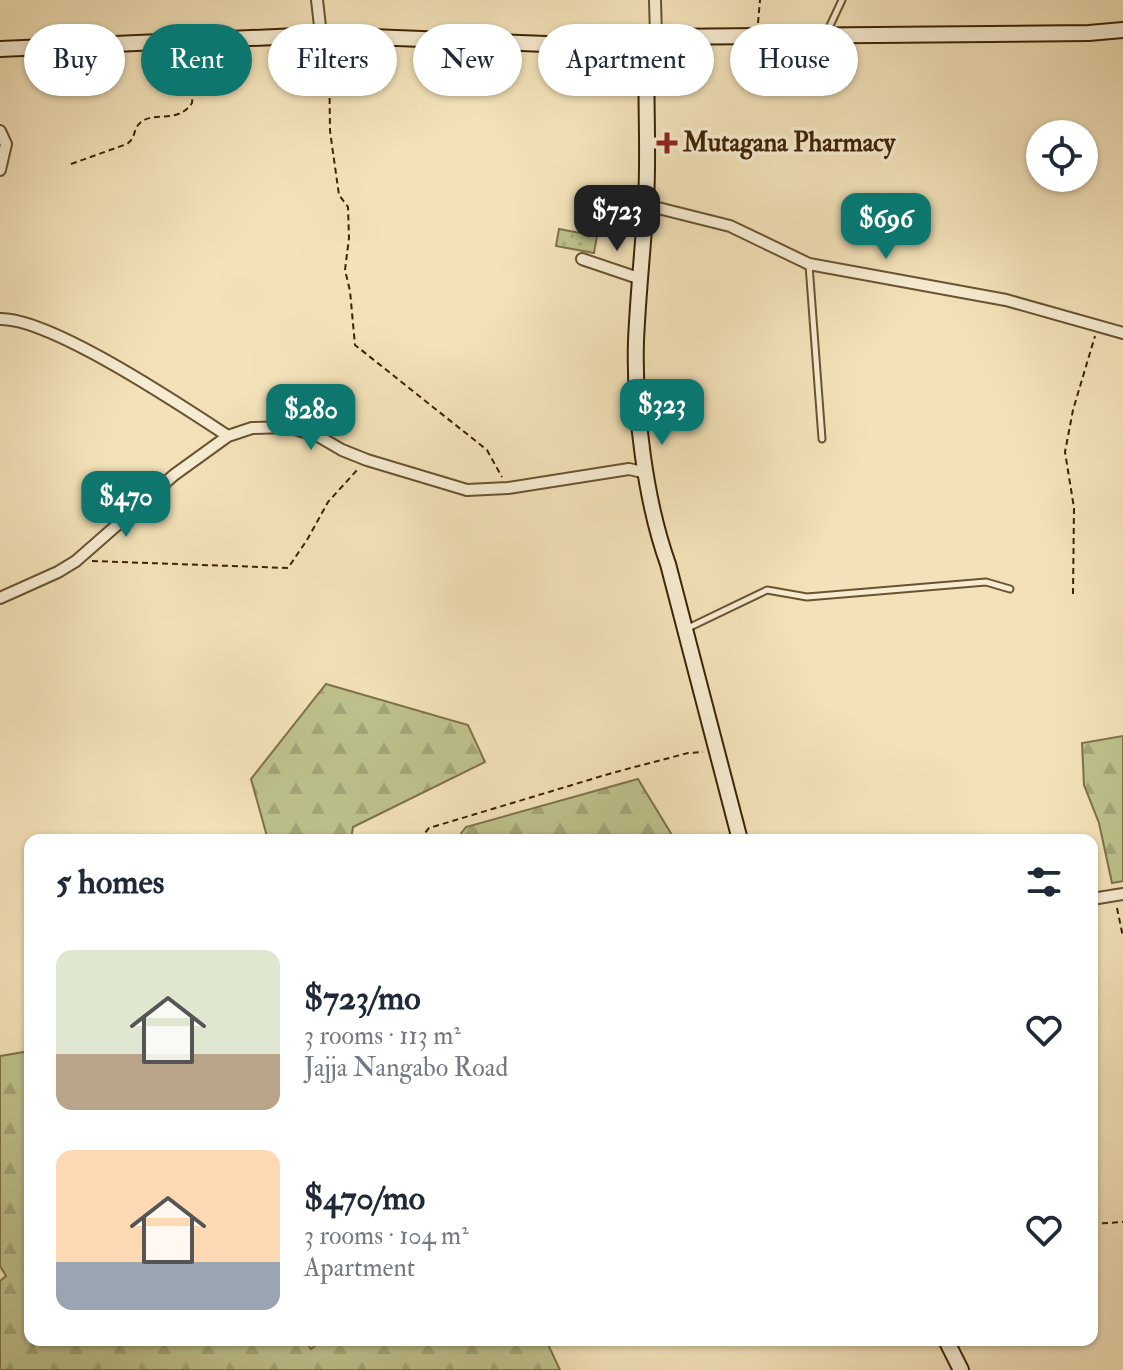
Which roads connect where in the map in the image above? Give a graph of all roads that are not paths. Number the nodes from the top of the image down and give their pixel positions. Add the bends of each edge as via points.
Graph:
1 (317, 0) edge
2 (655, 0) edge
3 (842, 0) edge
4 (322, 24) edge
5 (653, 24) edge
6 (831, 24) edge
7 (1123, 30) edge
8 (858, 34) edge
9 (397, 37) edge
10 (268, 38) edge
11 (538, 40) edge
12 (0, 49) edge
13 (650, 96) edge
14 (0, 131) edge
15 (0, 170) edge
16 (646, 205) junction
17 (582, 259) dead end
18 (809, 264) junction
19 (641, 279) junction
20 (0, 319) edge
21 (1123, 333) edge
22 (228, 436) junction
23 (822, 439) dead end
24 (647, 473) junction
25 (1010, 589) dead end
26 (0, 598) edge
27 (685, 629) junction
28 (738, 834) edge
29 (1119, 894) edge
30 (1098, 898) edge
31 (949, 1346) edge
32 (961, 1370) edge

1 - 4 street
2 - 5 street
3 - 6 lane
7 - 8 street
9 - 11 street
10 - 12 street
13 - 16 street
14 - 15 street via 6,144
16 - 18 street via 730,226
16 - 19 street
17 - 19 street
18 - 21 street via 1006,300
18 - 23 lane
19 - 24 street via 636,387
20 - 22 street via 17,319 80,348
22 - 24 street via 252,428 288,427 367,460 467,490 629,469
22 - 26 street via 174,475 76,561
24 - 27 street via 659,540
25 - 27 lane via 986,582 807,597 767,590
27 - 28 street
29 - 30 street
31 - 32 street

